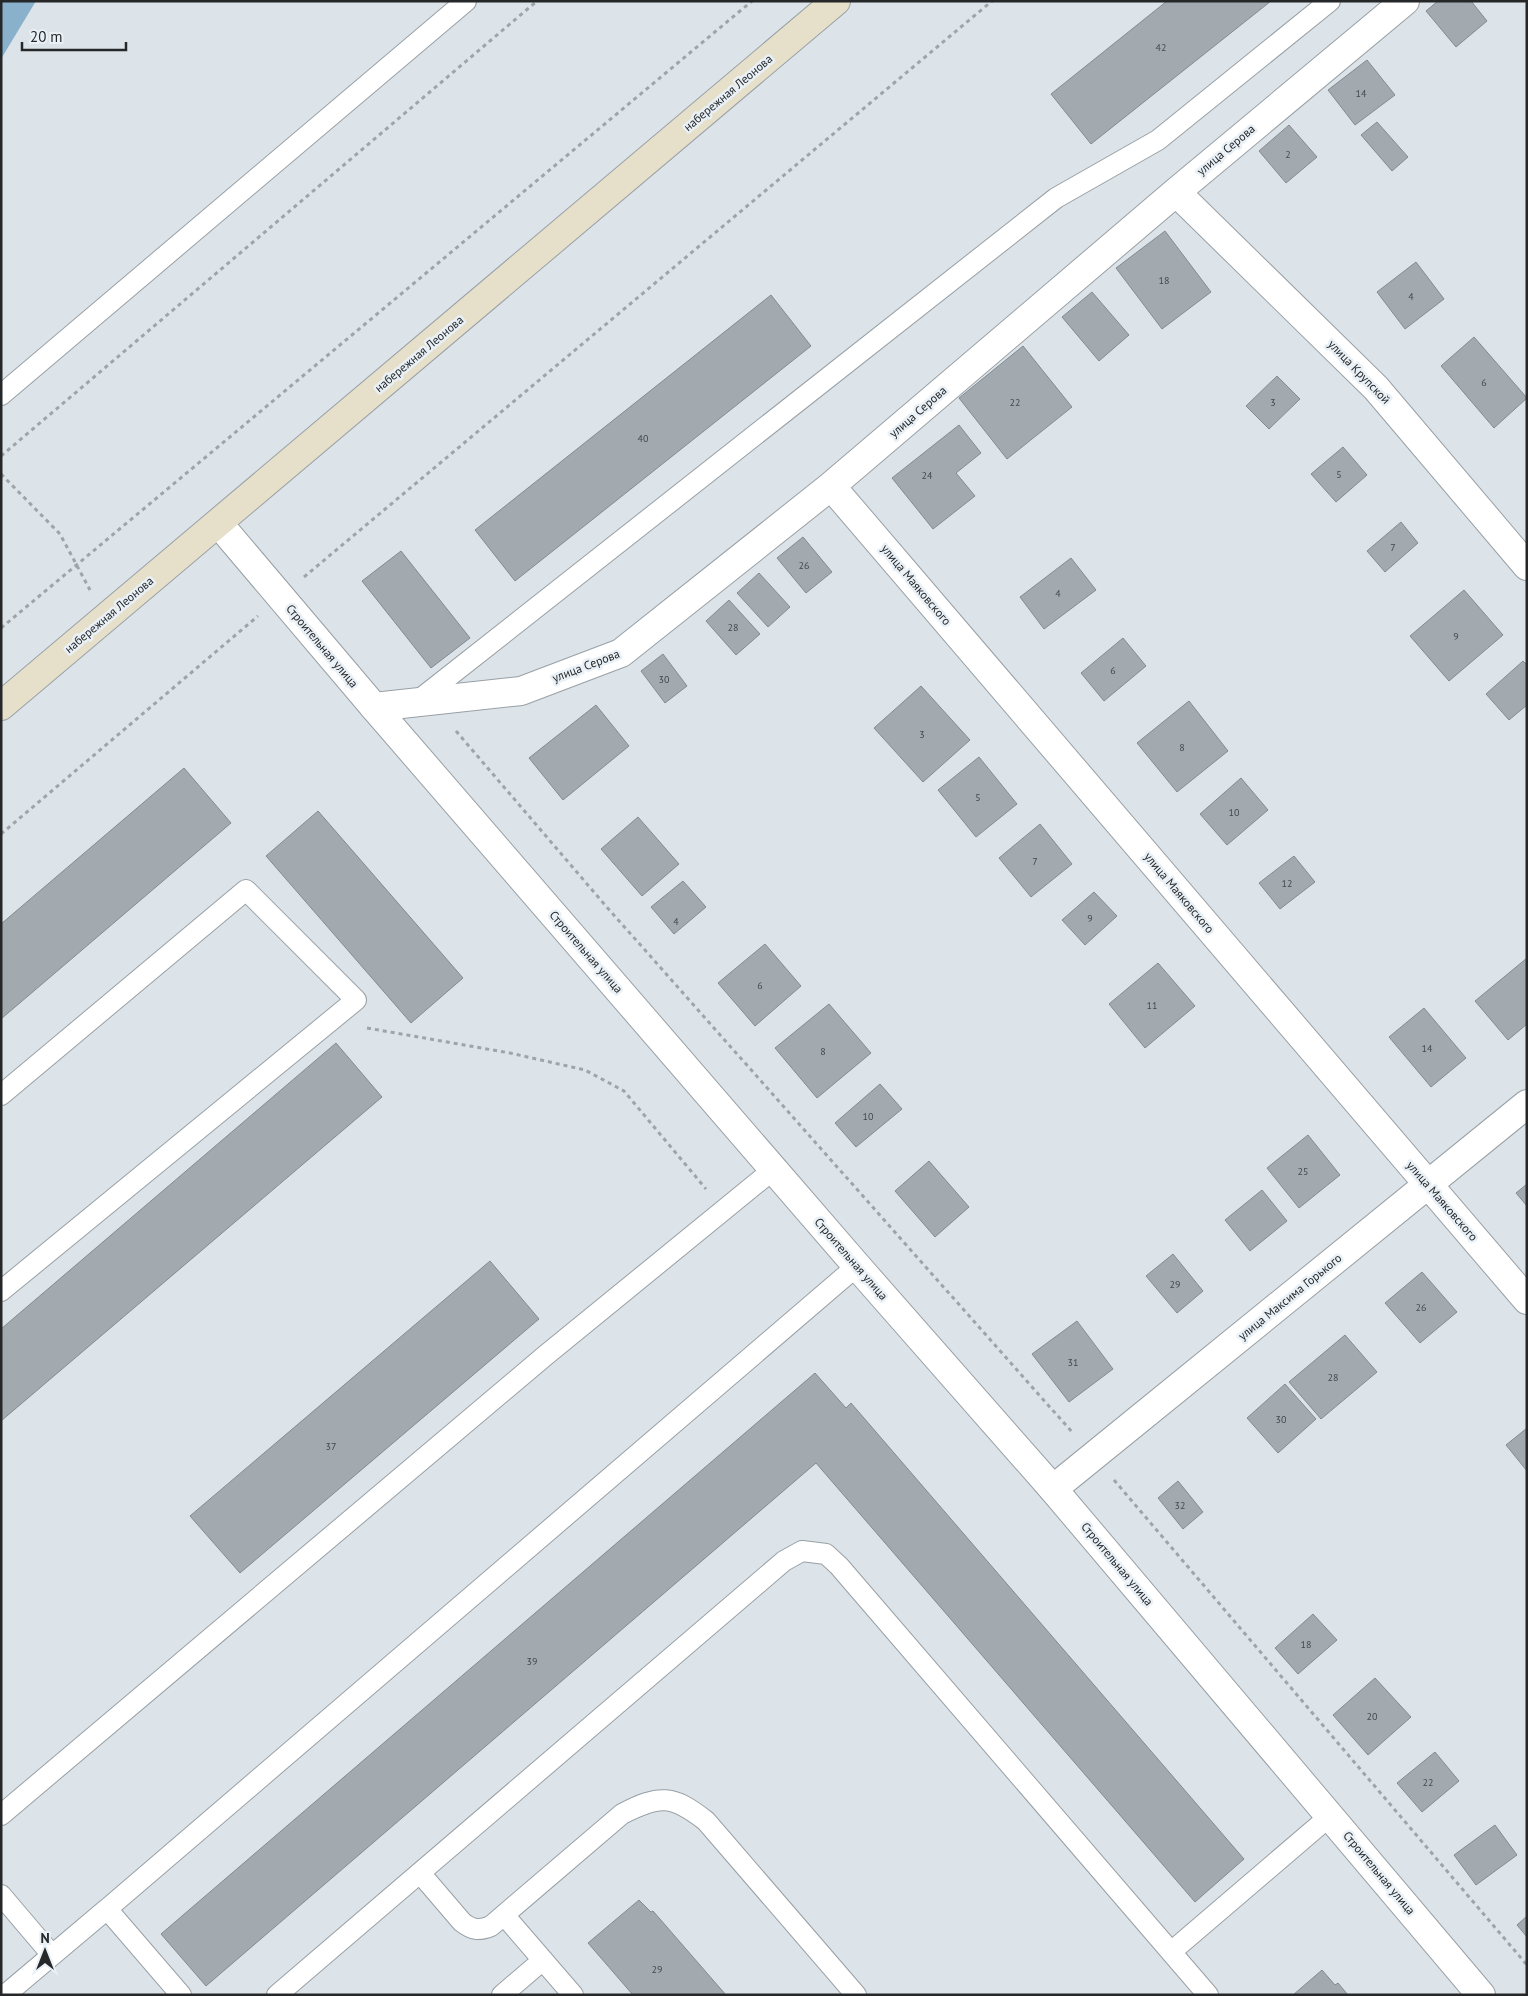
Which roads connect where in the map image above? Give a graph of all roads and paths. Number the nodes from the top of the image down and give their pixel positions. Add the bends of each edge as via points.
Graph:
1 (466, 1) edge
2 (537, 1) edge
3 (752, 1) edge
4 (836, 1) edge
5 (992, 1) edge
6 (1330, 1) edge
7 (1405, 1) edge
8 (1176, 192) junction
9 (1, 395) edge
10 (1, 456) edge
11 (1, 474) edge
12 (831, 486) junction
13 (219, 524) junction
14 (75, 565) junction
15 (1527, 566) edge
16 (280, 597) junction
17 (106, 616) junction
18 (1, 628) edge
19 (423, 702) junction
20 (1, 706) edge
21 (374, 707) junction
22 (1, 834) edge
23 (330, 1022) junction
24 (1, 1094) edge
25 (1527, 1104) edge
26 (774, 1169) junction
27 (1428, 1186) junction
28 (724, 1210) junction
29 (857, 1266) junction
30 (1, 1291) edge
31 (1527, 1300) edge
32 (1094, 1456) junction
33 (1053, 1490) junction
34 (1, 1815) edge
35 (1330, 1816) junction
36 (420, 1872) junction
37 (1, 1895) edge
38 (107, 1909) junction
39 (504, 1915) junction
40 (1171, 1952) junction
41 (52, 1955) junction
42 (543, 1960) junction
43 (1527, 1965) edge
44 (5, 1995) edge
45 (181, 1995) edge
46 (277, 1995) edge
47 (502, 1995) edge
48 (573, 1995) edge
49 (856, 1995) edge
50 (1208, 1995) edge
51 (1481, 1995) edge

1 - 9 lane
2 - 10 path
3 - 14 path
4 - 13 main road, набережная Леонова
5 - 16 path
6 - 19 lane via 1158,140 1056,198
7 - 8 street, улица Серова
8 - 12 street, улица Серова
8 - 15 street, улица Крупской via 1376,388
11 - 14 path via 60,534
12 - 19 street, улица Серова via 621,654 520,691
12 - 27 street, улица Маяковского
13 - 16 street, Строительная улица
13 - 17 main road, набережная Леонова
14 - 17 path
14 - 18 path
16 - 21 street, Строительная улица
16 - 22 path
17 - 20 main road, набережная Леонова
19 - 21 street, улица Серова
19 - 32 path
21 - 26 street, Строительная улица
23 - 24 lane via 356,1000 246,890
23 - 28 path via 510,1053 585,1070 624,1091
23 - 30 lane
25 - 27 street, улица Максима Горького
26 - 28 lane
26 - 29 street, Строительная улица
27 - 31 street, улица Маяковского
27 - 32 street, улица Максима Горького
28 - 34 lane via 538,1362
29 - 33 street, Строительная улица
29 - 38 lane
32 - 33 street, улица Максима Горького
32 - 43 path
33 - 35 street, Строительная улица
35 - 40 lane
35 - 51 street, Строительная улица
36 - 39 lane via 470,1928 480,1930 491,1926
36 - 40 lane via 784,1561 802,1551 826,1554 839,1566
36 - 46 lane
37 - 41 lane
38 - 41 lane
38 - 45 lane
39 - 42 lane
39 - 49 lane via 622,1814 644,1803 664,1799 686,1806 706,1821
40 - 50 lane
41 - 44 lane
42 - 47 lane
42 - 48 lane

